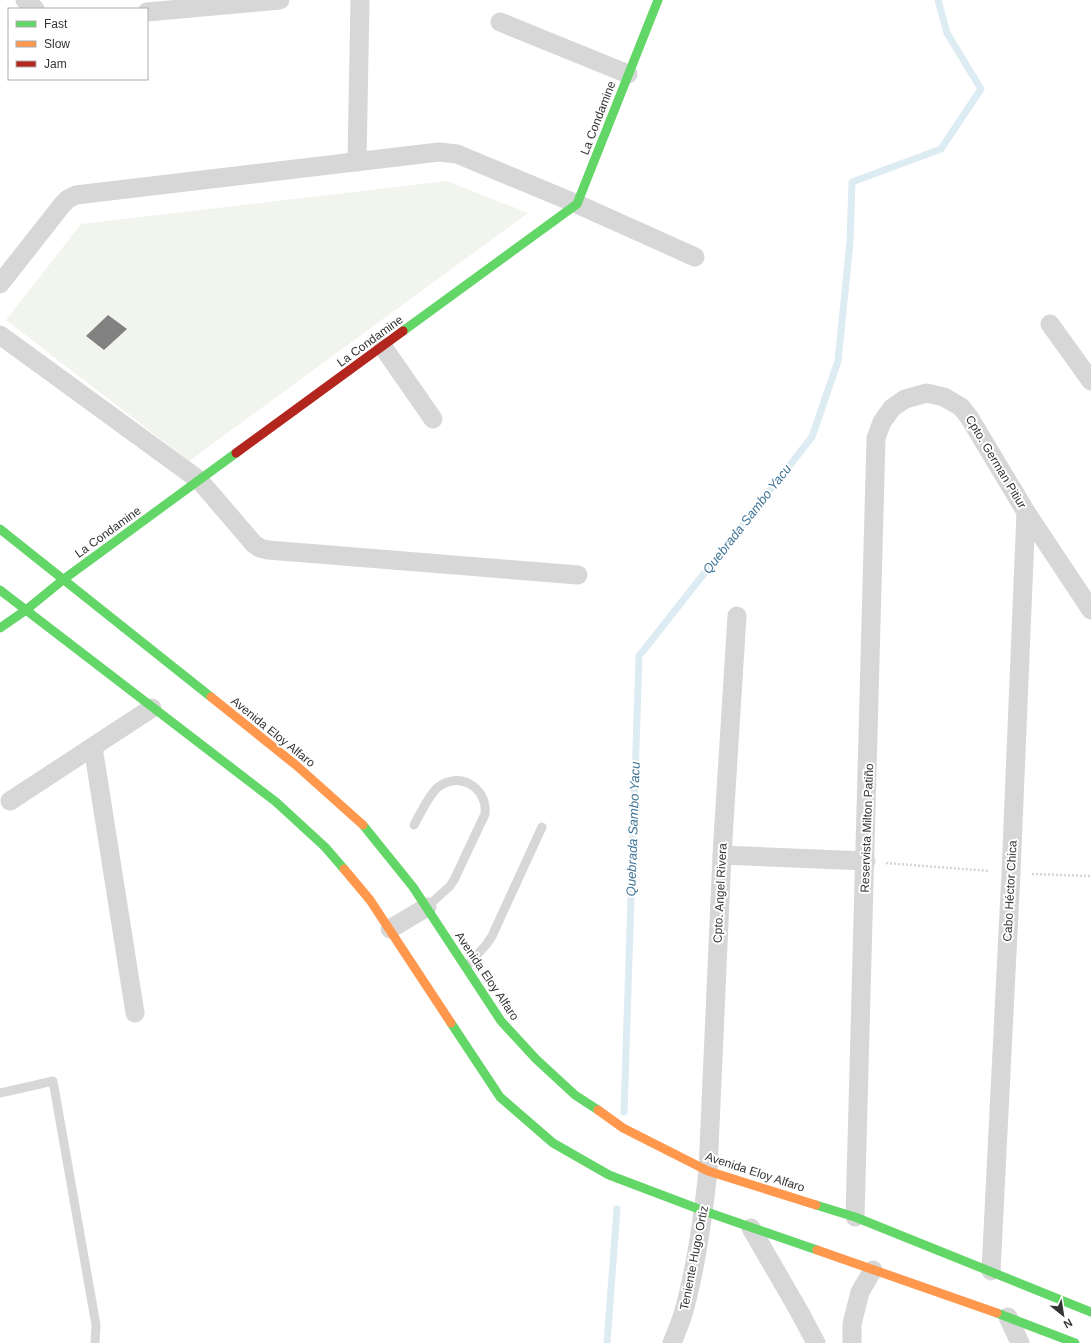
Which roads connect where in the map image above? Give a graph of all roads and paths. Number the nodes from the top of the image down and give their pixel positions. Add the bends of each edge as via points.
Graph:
1 (25, 0) edge
2 (280, 0) edge
3 (360, 0) edge
4 (658, 0) edge
5 (34, 8) edge
6 (148, 12) edge
7 (500, 22) dead end
8 (628, 74) junction
9 (357, 162) junction
10 (577, 204) junction
11 (695, 257) dead end
12 (0, 284) edge
13 (1050, 324) dead end
14 (0, 335) edge
15 (383, 347) junction
16 (1091, 381) edge
17 (433, 419) dead end
18 (876, 438) joint
19 (199, 480) junction
20 (1026, 512) junction
21 (0, 529) edge
22 (578, 575) dead end
23 (64, 579) junction
24 (0, 590) edge
25 (26, 610) junction
26 (1091, 610) edge
27 (737, 616) dead end
28 (0, 628) edge
29 (152, 708) junction
30 (93, 747) junction
31 (10, 801) dead end
32 (414, 825) dead end
33 (542, 826) dead end
34 (722, 855) junction
35 (866, 861) junction
36 (1011, 873) junction
37 (1091, 876) edge
38 (427, 907) junction
39 (390, 929) junction
40 (466, 967) junction
41 (135, 1013) dead end
42 (0, 1093) edge
43 (708, 1171) junction
44 (704, 1211) junction
45 (856, 1217) junction
46 (751, 1228) junction
47 (873, 1270) junction
48 (991, 1271) junction
49 (1091, 1312) edge
50 (1008, 1317) junction
51 (95, 1343) edge
52 (672, 1343) edge
53 (816, 1343) edge
54 (852, 1343) edge
55 (1020, 1343) edge
56 (1075, 1343) edge

1 - 5 street
2 - 6 street
3 - 9 street
4 - 8 street, La Condamine
7 - 8 street
8 - 10 street, La Condamine
9 - 10 street via 439,152 453,153
9 - 12 street via 76,195 62,205
10 - 11 street
10 - 15 street, La Condamine
13 - 16 street
14 - 19 street
15 - 17 street
15 - 19 street, La Condamine
18 - 20 street, Cpto. German Pitiur via 882,422 892,408 905,399 927,393 944,397 961,407 969,417
18 - 35 street, Reservista Milton Patiño
19 - 22 street via 260,548
19 - 23 street, La Condamine
20 - 26 street, Cpto. German Pitiur
20 - 36 street, Cabo Héctor Chica
21 - 23 street, Avenida Eloy Alfaro
23 - 25 street, La Condamine
23 - 38 street, Avenida Eloy Alfaro via 309,776 362,824
24 - 25 street
25 - 28 street, La Condamine
25 - 29 street
27 - 34 street, Cpto. Angel Rivera
29 - 30 street
29 - 39 street via 276,802 325,847 370,900
30 - 31 street
30 - 41 street
32 - 38 lane via 436,789 446,782 456,780 477,788 486,806 485,814 454,880
33 - 40 lane via 492,936
34 - 35 street
34 - 43 street, Cpto. Angel Rivera
35 - 36 path
35 - 45 street, Reservista Milton Patiño
36 - 37 path
36 - 48 street, Cabo Héctor Chica
38 - 39 street
38 - 40 street, Avenida Eloy Alfaro
39 - 44 street via 500,1097 553,1143 608,1175
40 - 43 street, Avenida Eloy Alfaro via 501,1021 536,1059 575,1095 623,1128
42 - 51 lane via 53,1081 96,1325
43 - 44 street, Teniente Hugo Ortiz
43 - 45 street, Avenida Eloy Alfaro
44 - 46 street
44 - 52 street, Teniente Hugo Ortiz via 683,1315
45 - 48 street, Avenida Eloy Alfaro
46 - 47 street
46 - 53 street
47 - 50 street
47 - 54 street via 860,1292 852,1324
48 - 49 street, Avenida Eloy Alfaro
50 - 55 street
50 - 56 street

